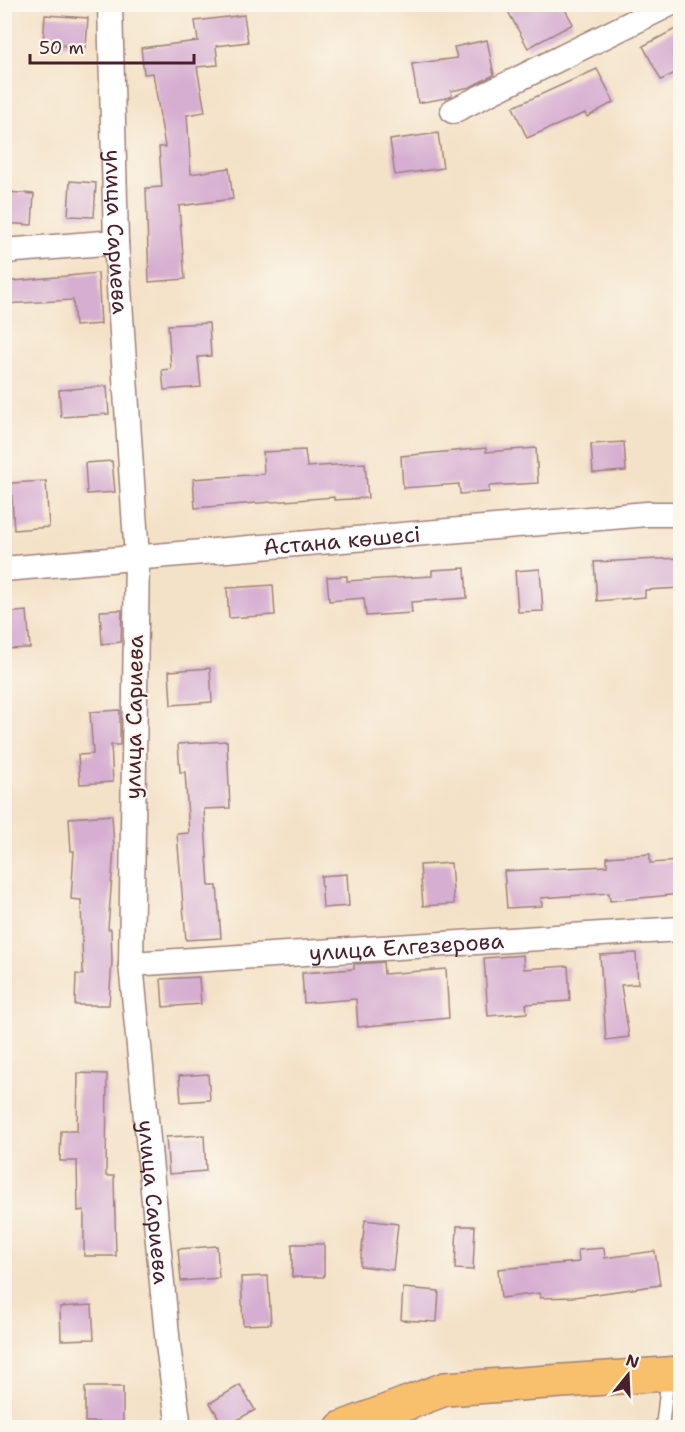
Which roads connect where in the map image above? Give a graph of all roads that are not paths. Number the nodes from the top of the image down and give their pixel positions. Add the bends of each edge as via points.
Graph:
1 (110, 4) edge
2 (670, 4) edge
3 (453, 111) dead end
4 (116, 242) junction
5 (4, 250) edge
6 (681, 514) edge
7 (137, 557) junction
8 (4, 569) edge
9 (681, 929) edge
10 (131, 964) junction
11 (675, 1374) edge
12 (179, 1428) edge
13 (342, 1428) edge
14 (662, 1428) edge

1 - 4 street, улица Сариева
2 - 3 street
4 - 5 street
4 - 7 street, улица Сариева
6 - 7 street, Астана көшесі
7 - 8 street, Астана көшесі
7 - 10 street, улица Сариева
9 - 10 street, улица Елгезерова
10 - 12 street, улица Сариева
11 - 13 main road via 445,1389
11 - 14 lane

